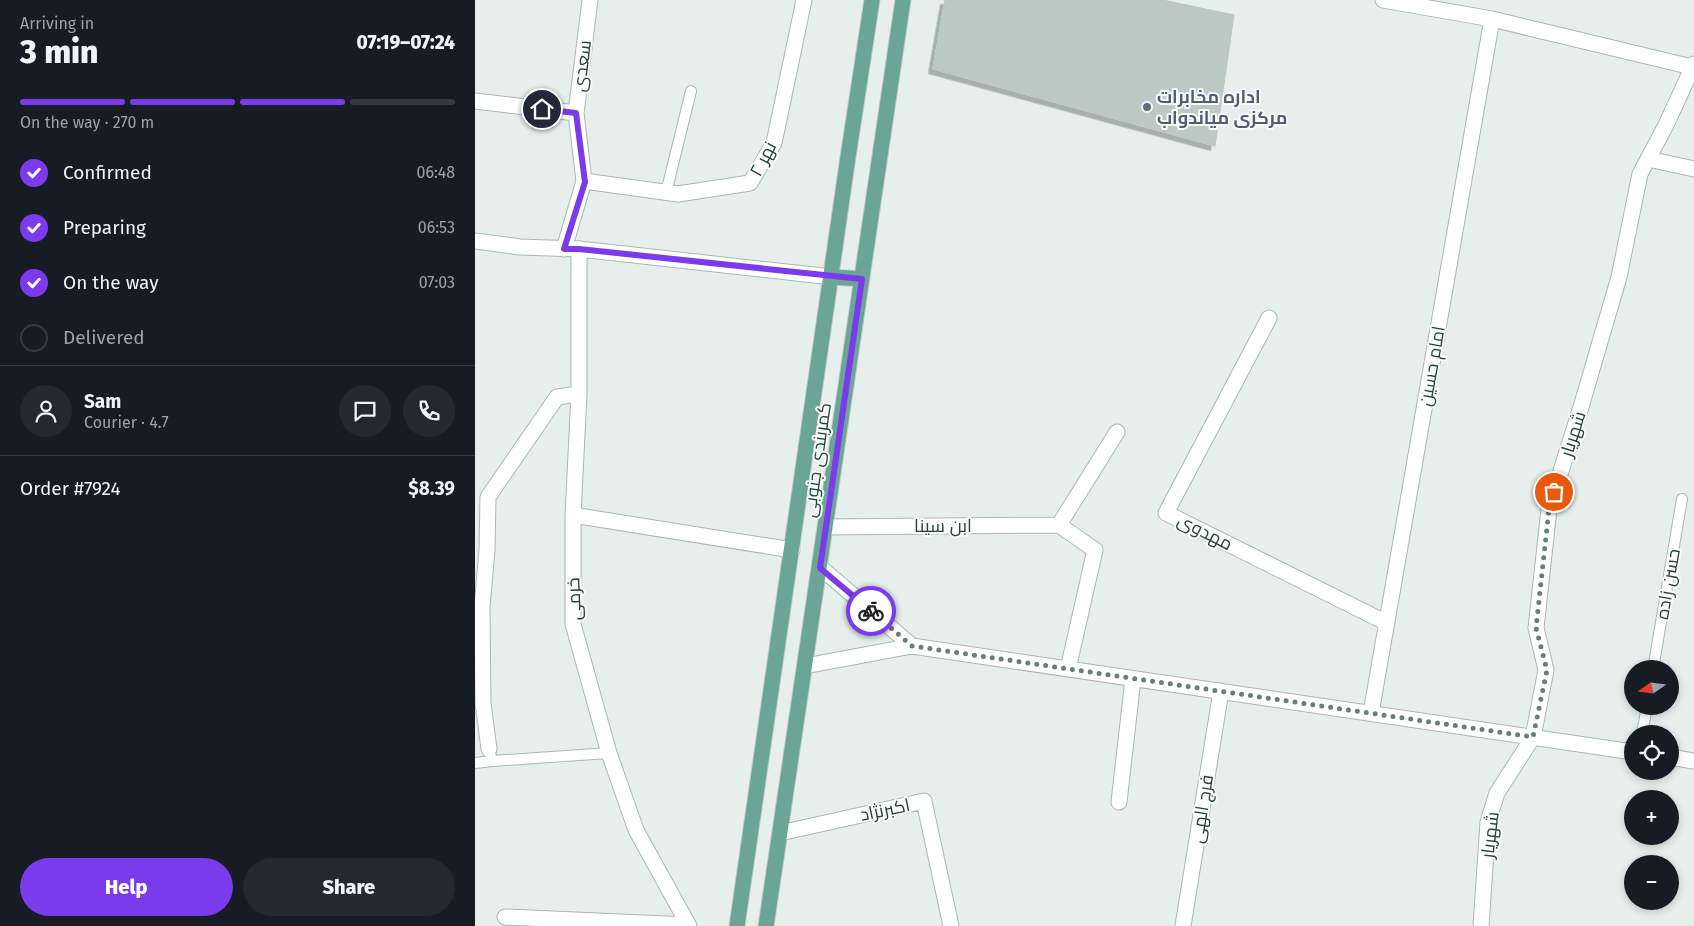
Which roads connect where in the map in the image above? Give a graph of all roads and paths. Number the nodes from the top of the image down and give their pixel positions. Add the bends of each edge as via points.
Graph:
1 (590, 0) edge
2 (804, 0) edge
3 (872, 0) edge
4 (903, 0) edge
5 (1383, 0) edge
6 (1492, 19) junction
7 (1693, 66) edge
8 (691, 91) dead end
9 (475, 101) edge
10 (576, 113) junction
11 (1648, 159) junction
12 (1694, 169) edge
13 (585, 182) junction
14 (666, 192) junction
15 (475, 241) edge
16 (571, 249) junction
17 (832, 277) junction
18 (862, 279) junction
19 (1269, 318) dead end
20 (579, 394) junction
21 (1117, 432) dead end
22 (481, 497) edge
23 (1682, 499) dead end
24 (573, 515) junction
25 (1059, 525) junction
26 (826, 527) junction
27 (792, 550) junction
28 (820, 568) junction
29 (479, 607) edge
30 (1387, 623) junction
31 (912, 646) junction
32 (1655, 660) edge
33 (805, 666) junction
34 (1068, 669) junction
35 (1133, 679) junction
36 (1221, 692) junction
37 (479, 703) edge
38 (1371, 713) junction
39 (1533, 737) junction
40 (1624, 751) edge
41 (609, 753) junction
42 (491, 755) junction
43 (1679, 758) edge
44 (1694, 761) edge
45 (475, 762) edge
46 (1119, 802) dead end
47 (780, 833) junction
48 (505, 917) dead end
49 (689, 925) edge
50 (737, 926) edge
51 (767, 926) edge
52 (951, 926) edge
53 (1183, 926) edge
54 (1481, 926) edge

1 - 10 street, سعدی
2 - 14 street, نهر ۲ via 774,143 750,183 678,194
3 - 17 main road, کمربندی جنوبی
4 - 18 main road, کمربندی جنوبی
5 - 6 street
6 - 7 street
6 - 30 street, امام حسین
7 - 11 street, شهریار
8 - 14 lane
9 - 10 street
10 - 13 street, سعدی
11 - 12 street
11 - 39 street, شهریار via 1640,174 1619,277 1549,509 1536,628 1547,670
13 - 14 street, نهر ۲
13 - 16 street, سعدی
15 - 16 street
16 - 17 street
16 - 20 street, خرمی
17 - 18 main road
17 - 27 main road, کمربندی جنوبی
18 - 26 main road, کمربندی جنوبی
19 - 30 street, مهدوی via 1166,513
20 - 22 street via 557,397
20 - 24 street, خرمی
21 - 25 street
22 - 29 street via 487,550
23 - 32 lane, حسن زاده
24 - 27 street
24 - 41 street, خرمی via 573,624
25 - 26 street, ابن سینا
25 - 34 street via 1095,550
26 - 28 main road, کمربندی جنوبی
27 - 50 main road, کمربندی جنوبی
28 - 31 street
28 - 33 main road, کمربندی جنوبی
29 - 37 street
30 - 38 street, امام حسین
31 - 33 street
31 - 34 street
33 - 47 main road, کمربندی جنوبی
34 - 35 street
35 - 36 street
35 - 46 street
36 - 38 street
36 - 53 street, فرج الهی
37 - 42 street
38 - 39 street
39 - 40 street
39 - 54 street, شهریار via 1497,793 1488,822
41 - 42 lane
41 - 49 street, خرمی via 636,830
42 - 45 lane
43 - 44 street
47 - 51 main road, کمربندی جنوبی
47 - 52 street, اکبرنژاد via 925,801
48 - 49 street

